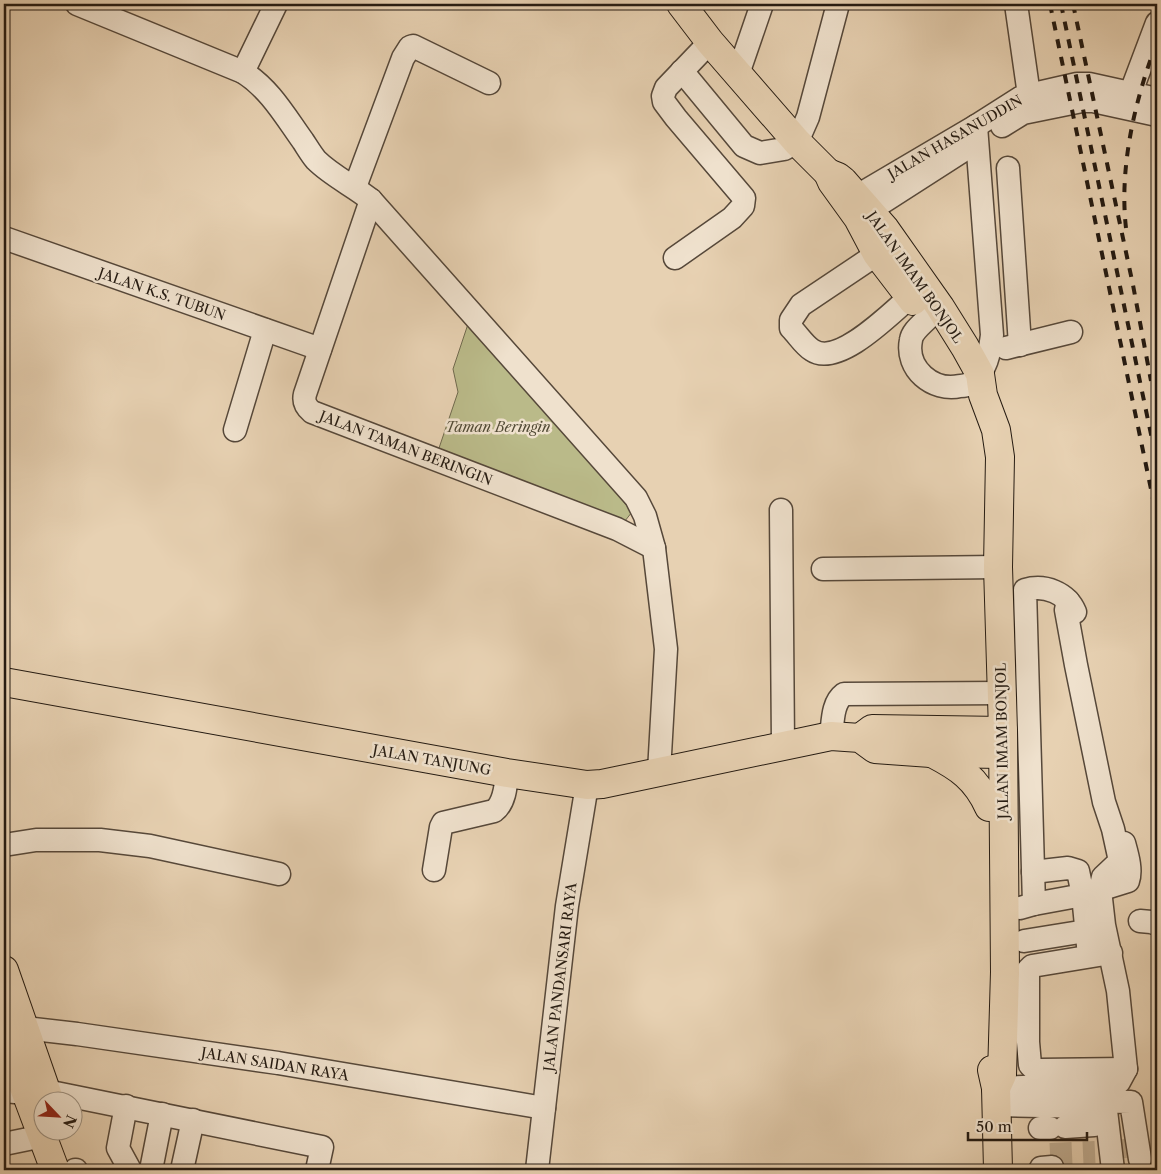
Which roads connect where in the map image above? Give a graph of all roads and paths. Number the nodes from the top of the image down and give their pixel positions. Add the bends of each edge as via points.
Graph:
1 (77, 4) edge
2 (276, 4) edge
3 (681, 4) edge
4 (762, 4) edge
5 (838, 4) edge
6 (1016, 4) edge
7 (1157, 23) edge
8 (710, 42) junction
9 (682, 71) junction
10 (243, 72) junction
11 (738, 74) junction
12 (489, 83) dead end
13 (1131, 92) junction
14 (1029, 95) junction
15 (1157, 99) edge
16 (1157, 115) edge
17 (976, 134) junction
18 (797, 142) junction
19 (1008, 168) dead end
20 (363, 194) junction
21 (857, 206) junction
22 (4, 238) edge
23 (877, 254) junction
24 (675, 258) dead end
25 (910, 297) junction
26 (927, 319) junction
27 (265, 330) junction
28 (1071, 332) dead end
29 (1020, 345) junction
30 (320, 349) junction
31 (981, 376) junction
32 (235, 430) dead end
33 (781, 510) dead end
34 (654, 548) junction
35 (998, 568) junction
36 (823, 569) dead end
37 (1068, 601) junction
38 (4, 682) edge
39 (1003, 693) junction
40 (1097, 731) dead end
41 (830, 736) junction
42 (860, 738) junction
43 (996, 742) junction
44 (783, 745) junction
45 (931, 753) junction
46 (1106, 767) dead end
47 (659, 772) junction
48 (508, 773) junction
49 (587, 785) junction
50 (989, 807) junction
51 (4, 845) edge
52 (434, 870) dead end
53 (1033, 872) junction
54 (279, 874) dead end
55 (1091, 893) junction
56 (1034, 904) junction
57 (1005, 913) junction
58 (1086, 931) junction
59 (1024, 941) dead end
60 (1100, 954) junction
61 (4, 970) edge
62 (11, 1031) edge
63 (1126, 1069) junction
64 (31, 1094) edge
65 (996, 1098) junction
66 (126, 1106) junction
67 (544, 1108) junction
68 (162, 1114) junction
69 (193, 1120) junction
70 (1116, 1130) edge
71 (32, 1138) edge
72 (53, 1142) edge
73 (57, 1142) edge
74 (4, 1144) edge
75 (1048, 1146) dead end
76 (56, 1170) edge
77 (75, 1170) edge
78 (130, 1170) edge
79 (151, 1170) edge
80 (182, 1170) edge
81 (317, 1170) edge
82 (537, 1170) edge
83 (998, 1170) edge

1 - 10 street
2 - 10 street
3 - 8 main road, JALAN IMAM BONJOL
4 - 11 street
5 - 18 street via 812,101
6 - 14 street
7 - 13 street
8 - 9 street
8 - 11 main road, JALAN IMAM BONJOL
9 - 18 street via 744,146 760,153 784,149
9 - 24 street via 666,88 664,102 744,198 743,206 732,218
10 - 20 street via 268,93 315,160
11 - 18 main road, JALAN IMAM BONJOL
12 - 20 street, JALAN TAMAN BERINGIN via 410,47 370,142
13 - 14 street, JALAN HASANUDDIN via 1083,84
13 - 15 street, JALAN HASANUDDIN
14 - 17 street, JALAN HASANUDDIN via 1020,98
16 - 17 street, JALAN HASANUDDIN via 1093,101 1070,102 1023,112
17 - 21 street, JALAN HASANUDDIN
17 - 31 street via 992,335
18 - 21 main road, JALAN IMAM BONJOL
19 - 29 street
20 - 30 street, JALAN TAMAN BERINGIN
20 - 34 street via 636,498
21 - 23 main road, JALAN IMAM BONJOL
21 - 31 main road, JALAN IMAM BONJOL via 885,229 940,307
22 - 27 street, JALAN K.S. TUBUN
23 - 25 main road, JALAN IMAM BONJOL
23 - 25 street via 801,304 791,320 791,328 812,350 828,354 837,352 850,346
25 - 26 main road, JALAN IMAM BONJOL
26 - 31 main road, JALAN IMAM BONJOL
26 - 31 street via 911,340 912,360 918,371 934,385 950,388
27 - 30 street, JALAN K.S. TUBUN
27 - 32 street
28 - 29 street
29 - 31 street
30 - 34 street, JALAN TAMAN BERINGIN via 304,399 312,412 617,529
31 - 35 main road, JALAN IMAM BONJOL via 1000,457
33 - 44 street
34 - 47 street via 666,649
35 - 36 street
35 - 39 main road, JALAN IMAM BONJOL
37 - 40 street via 1075,610
37 - 53 street via 1058,593 1040,587 1025,590 1024,594
37 - 55 street via 1066,610 1077,673 1120,861
38 - 48 main road, JALAN TANJUNG
39 - 41 street via 844,694 836,706
39 - 43 main road, JALAN IMAM BONJOL
41 - 42 main road, JALAN TANJUNG
41 - 44 main road, JALAN TANJUNG
42 - 43 main road, JALAN TANJUNG via 872,729
42 - 45 main road, JALAN TANJUNG via 875,749
43 - 45 main road, JALAN TANJUNG
43 - 50 main road, JALAN IMAM BONJOL
43 - 57 main road, JALAN IMAM BONJOL
44 - 47 main road, JALAN TANJUNG
45 - 50 main road via 956,765 982,790
46 - 55 street via 1128,856 1130,878
47 - 49 main road, JALAN TANJUNG
48 - 49 main road, JALAN TANJUNG
48 - 52 street via 498,808 443,823
49 - 67 street, JALAN PANDANSARI RAYA via 567,906
50 - 65 main road, JALAN IMAM BONJOL via 988,953 992,1076
51 - 54 street via 36,840 100,840 150,846
53 - 55 street via 1075,869
53 - 56 street
55 - 56 street
55 - 58 street
55 - 60 street via 1104,925
56 - 57 street
57 - 65 main road, JALAN IMAM BONJOL via 1002,1075
58 - 59 street
58 - 60 street
60 - 63 street via 1118,991
60 - 63 street via 1032,966 1028,970 1030,1065 1040,1070
61 - 62 main road
62 - 64 main road
62 - 67 street, JALAN SAIDAN RAYA via 278,1063
63 - 65 street via 1119,1082 1096,1087 1050,1086
64 - 66 street
65 - 70 street
65 - 83 main road, JALAN IMAM BONJOL
66 - 68 street
66 - 78 street via 118,1148
67 - 82 street, JALAN PANDANSARI RAYA
68 - 69 street
68 - 79 street
69 - 80 street
69 - 81 street via 322,1147
70 - 75 street
71 - 74 street
72 - 76 main road
73 - 77 main road

